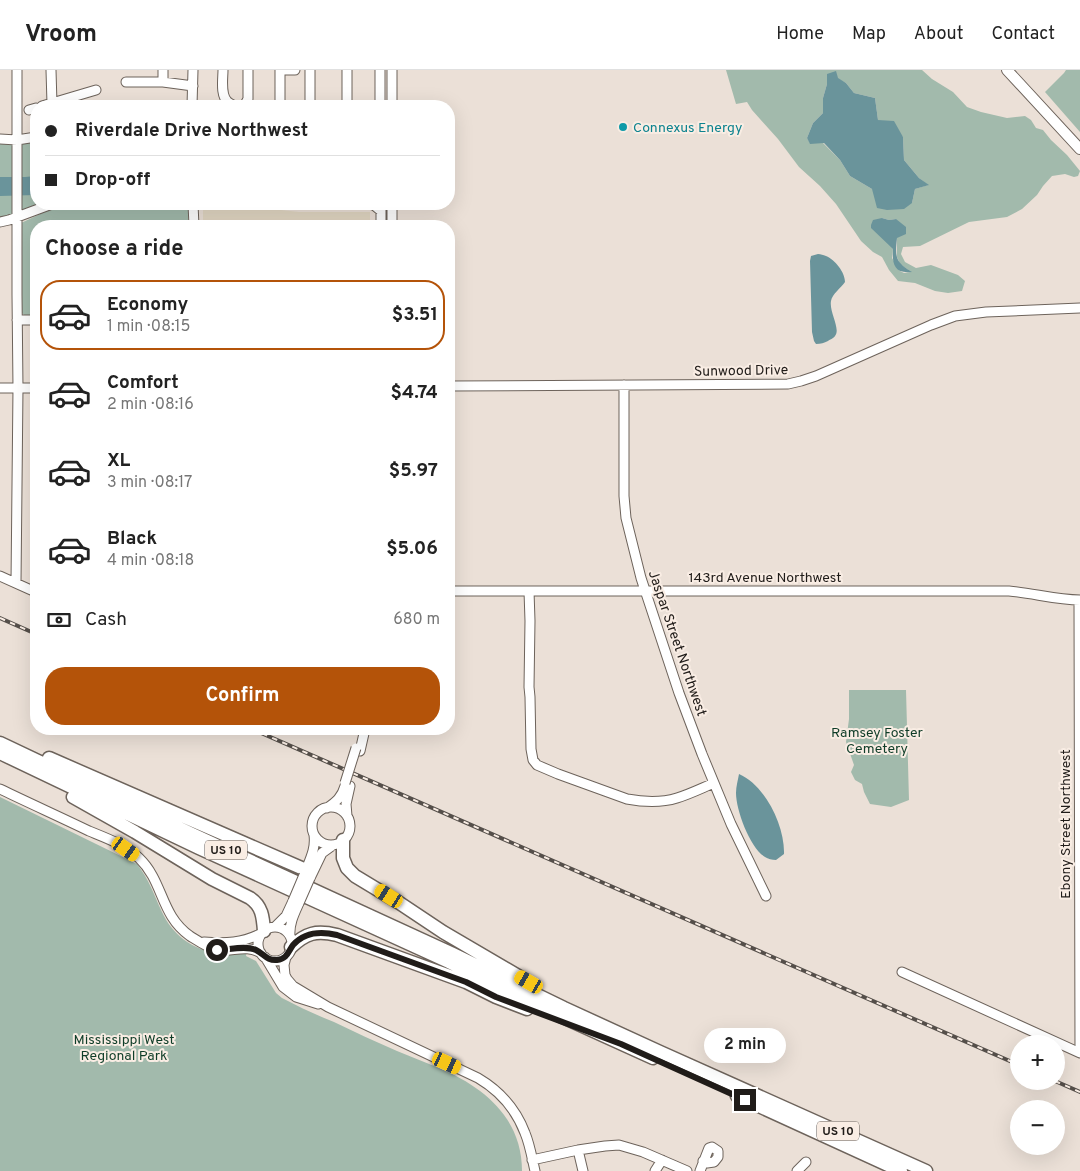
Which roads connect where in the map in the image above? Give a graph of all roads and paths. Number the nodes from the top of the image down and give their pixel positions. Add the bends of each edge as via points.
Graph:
1 (17, 70) edge
2 (51, 70) edge
3 (162, 70) edge
4 (193, 70) edge
5 (223, 70) edge
6 (248, 70) edge
7 (280, 70) edge
8 (295, 70) edge
9 (310, 70) edge
10 (347, 70) edge
11 (380, 70) edge
12 (392, 70) edge
13 (1007, 70) edge
14 (126, 82) dead end
15 (163, 82) junction
16 (192, 86) junction
17 (96, 90) dead end
18 (52, 100) edge
19 (65, 100) edge
20 (192, 100) edge
21 (226, 100) edge
22 (247, 100) edge
23 (280, 100) edge
24 (310, 100) edge
25 (347, 100) edge
26 (380, 100) edge
27 (392, 100) edge
28 (30, 138) edge
29 (0, 139) edge
30 (17, 140) junction
31 (1080, 150) edge
32 (34, 210) edge
33 (17, 216) junction
34 (0, 222) edge
35 (1080, 308) edge
36 (17, 320) junction
37 (30, 320) edge
38 (624, 385) junction
39 (455, 386) edge
40 (0, 388) edge
41 (18, 388) junction
42 (30, 388) edge
43 (0, 576) edge
44 (16, 583) junction
45 (30, 590) edge
46 (455, 591) edge
47 (529, 591) junction
48 (645, 591) junction
49 (1079, 600) edge
50 (359, 735) edge
51 (363, 735) edge
52 (0, 738) edge
53 (1, 750) edge
54 (358, 750) junction
55 (714, 783) junction
56 (348, 785) junction
57 (0, 789) edge
58 (327, 808) junction
59 (346, 817) junction
60 (314, 835) junction
61 (338, 842) junction
62 (306, 874) junction
63 (766, 896) dead end
64 (296, 902) junction
65 (267, 930) junction
66 (1080, 936) edge
67 (198, 941) junction
68 (289, 947) junction
69 (263, 955) junction
70 (902, 972) dead end
71 (328, 1007) junction
72 (594, 1021) junction
73 (621, 1044) junction
74 (1080, 1049) edge
75 (1080, 1053) edge
76 (578, 1150) junction
77 (532, 1160) junction
78 (662, 1160) junction
79 (704, 1161) dead end
80 (806, 1162) dead end
81 (535, 1171) edge
82 (583, 1171) edge
83 (655, 1171) edge
84 (687, 1171) edge
85 (700, 1171) edge
86 (797, 1171) edge
87 (901, 1171) edge
88 (926, 1171) edge

1 - 30 street
2 - 18 street
3 - 15 street
4 - 16 street
5 - 21 street
6 - 22 street
7 - 8 street
7 - 23 street
9 - 24 street
10 - 25 street
11 - 26 street
12 - 27 street
13 - 31 main road
14 - 15 street
15 - 16 street
16 - 20 street
17 - 19 street
28 - 30 street
29 - 30 street
30 - 33 street
32 - 33 street
33 - 34 street
33 - 36 street
35 - 38 street, Sunwood Drive via 955,316 794,383
36 - 37 street
36 - 41 street
38 - 39 street, Sunwood Drive
38 - 48 street, Jaspar Street Northwest via 626,518
40 - 41 street
41 - 42 street
41 - 44 street
43 - 44 street
44 - 45 street
46 - 47 street, 143rd Avenue Northwest
47 - 48 street, 143rd Avenue Northwest
47 - 55 street via 531,749 537,765 638,801 676,798
48 - 49 street, 143rd Avenue Northwest via 1008,591
48 - 55 street, Jaspar Street Northwest
49 - 66 street, Ebony Street Northwest
50 - 54 street
51 - 54 street
52 - 62 highway via 120,788
53 - 65 highway via 36,776 250,898 261,909
53 - 72 highway, US 10 via 192,834
53 - 73 highway, US 10 via 183,840
54 - 56 street, bridge
55 - 63 street, Jaspar Street Northwest
56 - 58 street via 340,798
56 - 59 street
57 - 67 street via 116,842 137,856 155,879 172,918
58 - 59 street via 337,809
58 - 60 street via 314,817
59 - 61 street via 349,829
60 - 61 street via 322,843
60 - 62 street via 314,851
61 - 62 street via 322,853
61 - 72 highway via 347,868 356,876 442,932
62 - 64 street, bridge
64 - 65 street via 286,916
64 - 68 street
65 - 67 street via 232,943
65 - 68 street via 285,930
65 - 69 street via 258,943
66 - 74 street, Ebony Street Northwest
67 - 69 street via 217,950 249,948
68 - 69 street via 276,960
68 - 71 street via 284,966 290,984
68 - 73 highway via 312,933 337,935
69 - 71 street via 289,992
70 - 75 street
71 - 77 street via 490,1085 509,1104 521,1123
72 - 88 highway, US 10
73 - 87 highway, US 10
76 - 77 street
76 - 78 street via 619,1145
76 - 82 street
77 - 81 street
78 - 83 street
78 - 84 street
79 - 85 street
80 - 86 street

